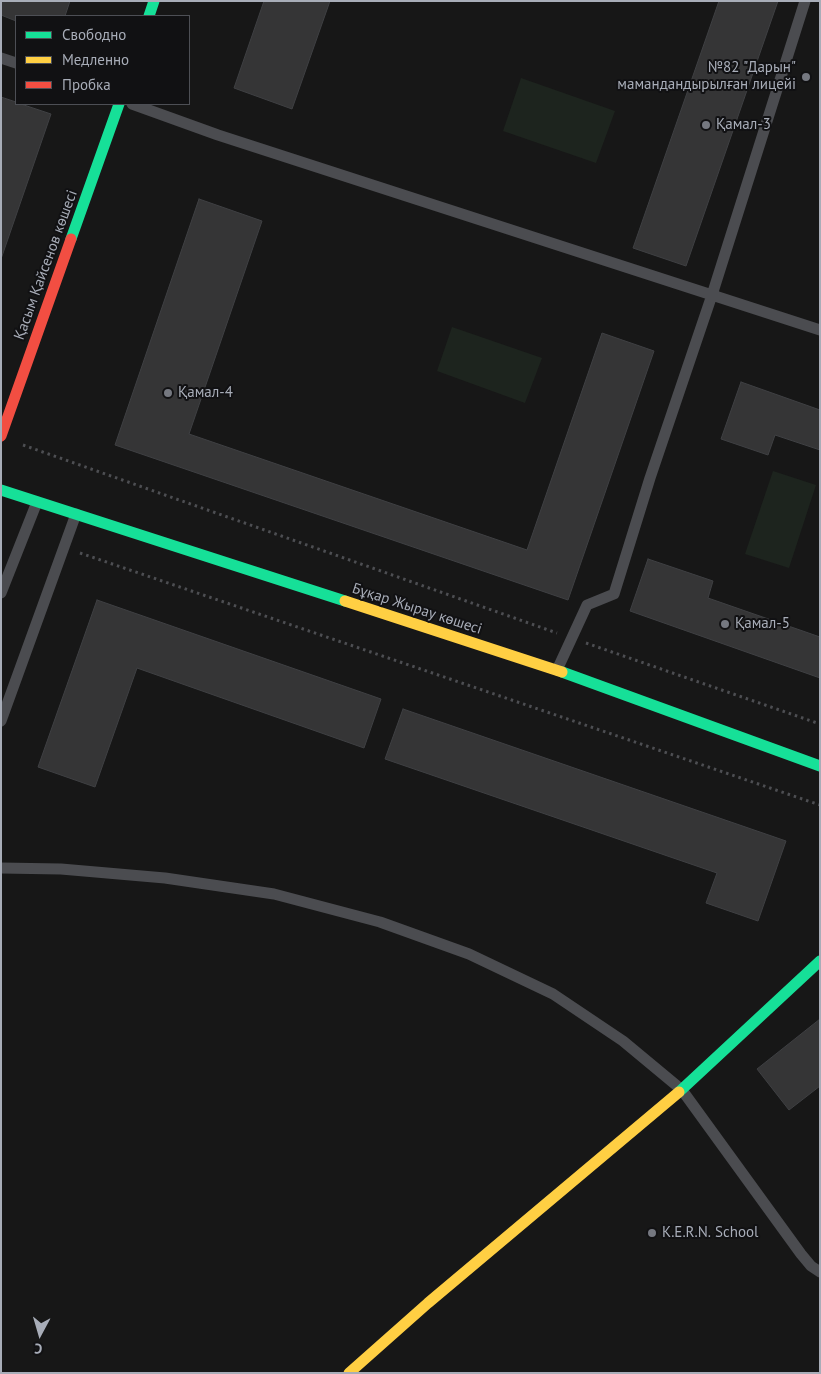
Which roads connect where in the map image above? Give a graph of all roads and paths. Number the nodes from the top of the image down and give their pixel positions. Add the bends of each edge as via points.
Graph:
1 (154, 1) edge
2 (805, 1) edge
3 (149, 15) edge
4 (1, 58) edge
5 (15, 63) edge
6 (119, 105) edge
7 (135, 105) edge
8 (712, 295) junction
9 (820, 330) edge
10 (1, 436) edge
11 (20, 444) dead end
12 (2, 493) edge
13 (37, 502) junction
14 (76, 514) junction
15 (64, 548) junction
16 (1, 593) edge
17 (572, 638) junction
18 (557, 670) junction
19 (1, 721) edge
20 (820, 724) edge
21 (820, 766) edge
22 (820, 806) edge
23 (1, 868) edge
24 (820, 961) edge
25 (682, 1090) junction
26 (820, 1272) edge
27 (350, 1373) edge

1 - 3 street
2 - 8 lane
4 - 5 lane
6 - 10 street, Қасым Қайсенов көшесі
7 - 8 lane
8 - 9 lane
8 - 17 lane via 614,594 587,604
11 - 17 path
12 - 13 street, Бұқар Жырау көшесі
13 - 14 street, Бұқар Жырау көшесі
13 - 16 lane
14 - 15 lane
14 - 18 street, Бұқар Жырау көшесі
15 - 19 lane
15 - 22 path
17 - 18 lane
17 - 20 path
18 - 21 street, Бұқар Жырау көшесі
23 - 25 lane via 61,869 165,878 274,894 380,922 469,954 553,994 624,1041
24 - 25 street
25 - 26 lane via 801,1254
25 - 27 street via 428,1303

